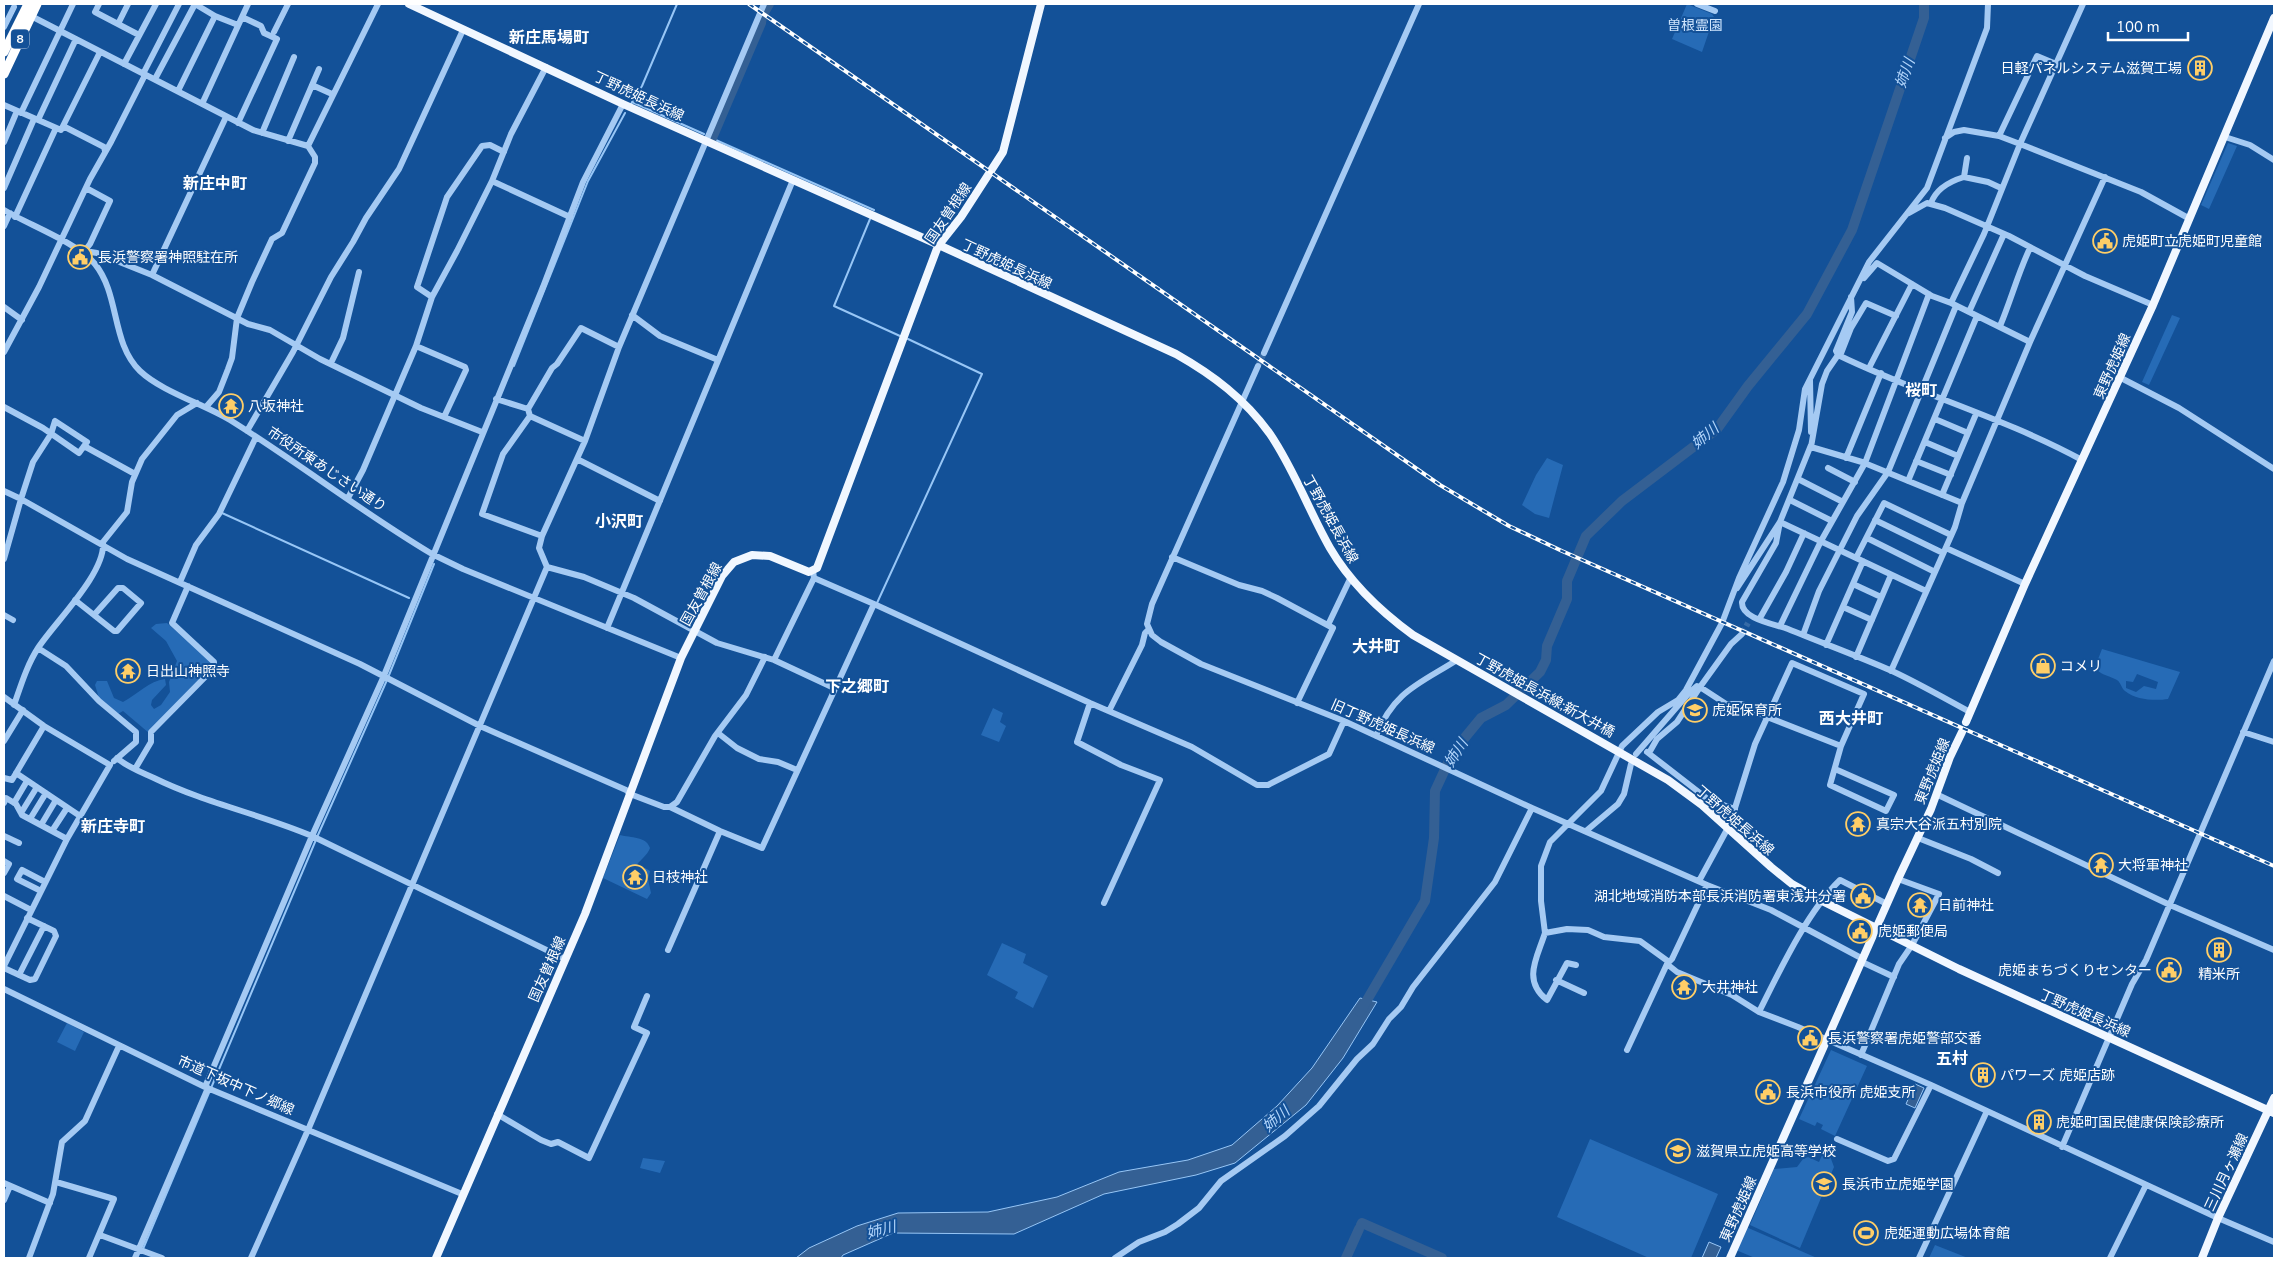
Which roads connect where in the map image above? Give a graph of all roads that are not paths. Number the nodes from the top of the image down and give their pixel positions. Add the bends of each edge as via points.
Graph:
1 (28, 4) edge
2 (37, 4) edge
3 (73, 4) edge
4 (99, 4) edge
5 (128, 4) edge
6 (156, 4) edge
7 (179, 4) edge
8 (195, 4) edge
9 (248, 4) edge
10 (288, 4) edge
11 (378, 4) edge
12 (409, 4) edge
13 (764, 4) edge
14 (1041, 4) edge
15 (1419, 4) edge
16 (1697, 4) edge
17 (1988, 4) edge
18 (2083, 4) edge
19 (12, 5) edge
20 (1714, 11) dead end
21 (27, 14) junction
22 (215, 16) junction
23 (242, 17) junction
24 (2274, 18) edge
25 (118, 24) junction
26 (238, 25) junction
27 (4, 27) edge
28 (60, 30) junction
29 (463, 30) junction
30 (274, 32) dead end
31 (139, 35) junction
32 (76, 39) junction
33 (4, 52) edge
34 (100, 52) junction
35 (294, 57) dead end
36 (124, 64) junction
37 (2056, 64) junction
38 (546, 67) junction
39 (319, 69) dead end
40 (4, 74) edge
41 (144, 74) junction
42 (155, 79) junction
43 (312, 85) junction
44 (178, 91) junction
45 (332, 94) junction
46 (202, 104) junction
47 (623, 104) junction
48 (4, 105) edge
49 (19, 112) junction
50 (226, 117) junction
51 (36, 120) junction
52 (238, 122) junction
53 (59, 127) junction
54 (262, 133) junction
55 (1999, 136) junction
56 (2225, 137) junction
57 (1945, 138) junction
58 (705, 140) junction
59 (288, 141) junction
60 (4, 142) edge
61 (2020, 144) junction
62 (308, 146) junction
63 (105, 152) junction
64 (504, 152) junction
65 (1967, 158) dead end
66 (2274, 160) edge
67 (1964, 177) junction
68 (2105, 177) junction
69 (793, 180) junction
70 (492, 181) junction
71 (4, 188) edge
72 (86, 188) junction
73 (2002, 188) junction
74 (1931, 203) junction
75 (9, 213) edge
76 (570, 216) junction
77 (1904, 216) junction
78 (2190, 219) junction
79 (4, 226) edge
80 (1986, 227) junction
81 (2004, 234) junction
82 (60, 240) junction
83 (938, 246) junction
84 (2030, 248) junction
85 (85, 254) junction
86 (2064, 266) junction
87 (358, 272) dead end
88 (152, 275) junction
89 (1858, 284) junction
90 (1912, 284) junction
91 (1929, 294) junction
92 (432, 297) junction
93 (1851, 297) junction
94 (1954, 305) junction
95 (2153, 305) junction
96 (4, 307) edge
97 (1969, 312) junction
98 (632, 316) junction
99 (1896, 316) junction
100 (1977, 316) junction
101 (238, 318) junction
102 (22, 320) junction
103 (2000, 326) junction
104 (2030, 342) junction
105 (295, 344) junction
106 (416, 346) junction
107 (619, 347) junction
108 (4, 352) edge
109 (1264, 353) tunnel mouth
110 (1839, 355) junction
111 (718, 360) junction
112 (331, 363) junction
113 (1258, 366) tunnel mouth
114 (1870, 368) junction
115 (1881, 373) junction
116 (1810, 378) junction
117 (2121, 378) junction
118 (1896, 379) junction
119 (1921, 389) junction
120 (394, 394) junction
121 (496, 399) junction
122 (1943, 400) junction
123 (1243, 402) junction
124 (197, 403) junction
125 (4, 407) edge
126 (206, 407) junction
127 (528, 409) junction
128 (1976, 414) junction
129 (530, 416) junction
130 (444, 417) junction
131 (1935, 419) junction
132 (1996, 422) junction
133 (247, 432) junction
134 (482, 432) junction
135 (1968, 433) junction
136 (51, 434) junction
137 (256, 437) junction
138 (585, 441) junction
139 (1924, 442) junction
140 (84, 446) junction
141 (1811, 447) junction
142 (1958, 456) junction
143 (1846, 458) junction
144 (577, 459) junction
145 (2082, 460) junction
146 (1916, 461) junction
147 (1865, 463) junction
148 (1828, 468) dead end
149 (2274, 469) edge
150 (1888, 472) junction
151 (135, 474) junction
152 (1951, 475) junction
153 (1798, 479) junction
154 (1908, 481) junction
155 (1854, 482) junction
156 (4, 491) edge
157 (1942, 495) junction
158 (348, 498) junction
159 (21, 499) junction
160 (1790, 500) junction
161 (660, 501) junction
162 (1843, 502) junction
163 (1962, 503) junction
164 (1875, 520) junction
165 (1832, 521) junction
166 (1780, 522) junction
167 (1804, 533) junction
168 (1951, 535) junction
169 (542, 536) junction
170 (1866, 538) junction
171 (1821, 541) junction
172 (103, 546) junction
173 (1840, 550) junction
174 (1944, 550) junction
175 (432, 554) junction
176 (1172, 556) junction
177 (1856, 558) junction
178 (4, 559) edge
179 (1863, 561) junction
180 (547, 567) junction
181 (1935, 572) junction
182 (814, 574) junction
183 (1891, 574) junction
184 (1350, 579) junction
185 (180, 582) junction
186 (1853, 584) junction
187 (2025, 584) junction
188 (188, 586) junction
189 (1926, 591) junction
190 (621, 593) junction
191 (1732, 596) junction
192 (534, 598) junction
193 (1881, 598) junction
194 (75, 600) junction
195 (874, 604) junction
196 (1843, 607) junction
197 (4, 615) edge
198 (94, 615) junction
199 (1760, 618) junction
200 (13, 620) dead end
201 (1872, 620) junction
202 (1328, 625) junction
203 (1780, 626) junction
204 (607, 628) junction
205 (1148, 630) junction
206 (694, 631) junction
207 (1742, 634) tunnel mouth
208 (1803, 635) junction
209 (1826, 645) junction
210 (38, 648) junction
211 (765, 657) junction
212 (1856, 657) junction
213 (681, 658) junction
214 (774, 660) junction
215 (1460, 661) junction
216 (2274, 661) edge
217 (1891, 671) junction
218 (383, 678) junction
219 (1700, 687) junction
220 (834, 688) junction
221 (4, 697) edge
222 (1090, 703) junction
223 (1297, 703) junction
224 (14, 704) junction
225 (1670, 706) junction
226 (23, 710) junction
227 (1109, 711) junction
228 (1970, 712) junction
229 (1674, 713) junction
230 (1767, 717) junction
231 (1344, 721) junction
232 (1966, 722) dead end
233 (44, 726) junction
234 (480, 726) junction
235 (1962, 732) dead end
236 (2244, 732) junction
237 (718, 733) junction
238 (1376, 736) junction
239 (4, 741) edge
240 (2274, 742) edge
241 (1842, 746) junction
242 (1641, 748) junction
243 (1617, 750) junction
244 (1649, 753) junction
245 (1636, 754) dead end
246 (117, 758) junction
247 (1631, 764) dead end
248 (110, 765) junction
249 (135, 769) junction
250 (1834, 769) junction
251 (797, 770) junction
252 (16, 773) junction
253 (4, 778) edge
254 (27, 781) junction
255 (37, 787) junction
256 (46, 793) junction
257 (630, 794) junction
258 (1936, 794) junction
259 (56, 800) junction
260 (4, 802) edge
261 (14, 803) junction
262 (670, 807) junction
263 (67, 808) junction
264 (1532, 808) junction
265 (1735, 809) junction
266 (21, 813) junction
267 (80, 816) junction
268 (30, 819) junction
269 (1567, 824) junction
270 (40, 825) junction
271 (1728, 829) junction
272 (52, 831) junction
273 (720, 831) junction
274 (1586, 831) junction
275 (4, 836) edge
276 (315, 838) junction
277 (1918, 838) junction
278 (66, 839) junction
279 (19, 843) dead end
280 (4, 861) edge
281 (4, 873) edge
282 (1998, 873) dead end
283 (1898, 878) junction
284 (1699, 881) junction
285 (45, 882) junction
286 (1707, 884) junction
287 (412, 886) junction
288 (40, 891) junction
289 (4, 896) edge
290 (1822, 901) junction
291 (1104, 904) dead end
292 (1886, 904) junction
293 (2170, 904) junction
294 (31, 910) junction
295 (27, 918) junction
296 (44, 926) junction
297 (1876, 928) junction
298 (1804, 929) junction
299 (1545, 933) junction
300 (1912, 945) junction
301 (668, 950) dead end
302 (2274, 950) edge
303 (565, 959) junction
304 (1862, 961) junction
305 (1668, 963) junction
306 (1576, 965) dead end
307 (4, 967) edge
308 (19, 975) junction
309 (1894, 977) junction
310 (1556, 980) junction
311 (4, 988) edge
312 (1584, 993) dead end
313 (647, 996) dead end
314 (1759, 1012) junction
315 (2109, 1037) junction
316 (1828, 1039) junction
317 (119, 1046) junction
318 (1626, 1050) dead end
319 (1861, 1056) junction
320 (1931, 1085) junction
321 (209, 1089) junction
322 (2274, 1098) edge
323 (1987, 1111) junction
324 (2271, 1112) edge
325 (497, 1114) junction
326 (308, 1130) junction
327 (1837, 1139) dead end
328 (2062, 1147) junction
329 (56, 1182) junction
330 (7, 1184) edge
331 (2146, 1185) junction
332 (462, 1194) junction
333 (4, 1200) edge
334 (50, 1203) junction
335 (2218, 1218) junction
336 (100, 1235) junction
337 (2274, 1242) edge
338 (139, 1249) junction
339 (29, 1258) edge
340 (89, 1258) edge
341 (135, 1258) edge
342 (162, 1258) edge
343 (251, 1258) edge
344 (436, 1258) edge
345 (1115, 1258) edge
346 (1730, 1258) edge
347 (1919, 1258) edge
348 (2110, 1258) edge
349 (2202, 1258) edge

1 - 21 highway, 8
2 - 21 highway, 8
3 - 28 street
4 - 25 street via 95,12
5 - 25 street
6 - 31 street
7 - 41 street
8 - 22 street
8 - 42 street
9 - 23 street
10 - 30 street
11 - 45 street
12 - 29 main road, 丁野虎姫長浜線
13 - 58 street
14 - 83 main road, 国友曽根線 via 1003,152 961,218
15 - 109 street
16 - 20 street
17 - 57 street via 1987,28
18 - 37 street
19 - 21 street
19 - 27 street
21 - 28 street
21 - 33 highway, 8
21 - 40 highway, 8
22 - 26 street
22 - 44 street
23 - 26 street
23 - 52 street via 277,39
24 - 56 main road, 東野虎姫線
25 - 31 street
26 - 46 street
28 - 32 street
28 - 49 street
29 - 38 main road, 丁野虎姫長浜線
29 - 105 street via 399,169 330,277
31 - 36 street
32 - 34 street
32 - 51 street
34 - 36 street
34 - 53 street
35 - 54 street
36 - 41 street
37 - 55 street via 2038,56
37 - 61 street
38 - 47 main road, 丁野虎姫長浜線
38 - 64 street
39 - 43 street
41 - 42 street
41 - 63 street
42 - 44 street
43 - 45 street
43 - 59 street
44 - 46 street
45 - 62 street
46 - 50 street
47 - 58 main road, 丁野虎姫長浜線
47 - 76 street via 583,182
48 - 49 street
49 - 51 street
49 - 60 street
50 - 52 street
50 - 88 street
51 - 53 street
51 - 71 street
52 - 54 street
53 - 63 street via 104,147
53 - 75 street
54 - 59 street
55 - 57 street via 1964,130
55 - 61 street
56 - 66 street via 2250,145
56 - 78 main road, 東野虎姫線
57 - 77 street via 1927,188
58 - 69 main road, 丁野虎姫長浜線
58 - 98 street
59 - 62 street
61 - 68 street
61 - 73 street
62 - 101 street via 315,163 282,233 272,239 266,251
63 - 72 street
64 - 70 street
64 - 92 street via 490,145 482,146 447,197 417,287
65 - 67 street
67 - 73 street
67 - 74 street via 1946,184
68 - 78 street
68 - 86 street
69 - 83 main road, 丁野虎姫長浜線
69 - 111 street
70 - 76 street
70 - 92 street
72 - 82 street
72 - 85 street via 110,201
73 - 80 street
74 - 77 street
74 - 80 street
75 - 79 street
75 - 82 street, 市役所東あじさい通り
76 - 121 street
77 - 89 street via 1869,262
78 - 95 main road, 東野虎姫線
80 - 81 street
80 - 94 street
81 - 84 street
81 - 97 street
82 - 85 street, 市役所東あじさい通り
82 - 102 street
83 - 123 main road, 丁野虎姫長浜線 via 1176,354 1218,380
83 - 182 main road, 国友曽根線
84 - 86 street
84 - 103 street
85 - 88 street via 97,253
85 - 124 street, 市役所東あじさい通り via 96,265 105,282 126,352 140,371
86 - 95 street
86 - 104 street
87 - 112 street via 342,338
88 - 101 street
89 - 90 street via 1877,263
89 - 93 street
90 - 91 street
90 - 99 street
91 - 94 street
91 - 118 street
92 - 106 street
93 - 110 street via 1853,307 1836,351
93 - 116 street
94 - 97 street
94 - 119 street
95 - 117 main road, 東野虎姫線
96 - 102 street
97 - 100 street
98 - 107 street
98 - 111 street via 660,336
99 - 110 street via 1866,303
99 - 114 street
100 - 103 street
100 - 122 street
101 - 105 street
101 - 126 street via 228,370 219,392
102 - 108 street
103 - 104 street
104 - 132 street
105 - 112 street
105 - 133 street
106 - 120 street
106 - 130 street via 465,367
107 - 127 street via 581,328
107 - 138 street
110 - 114 street
110 - 141 street via 1822,384
111 - 161 street
112 - 120 street
113 - 123 street
114 - 115 street
115 - 118 street
115 - 143 street
116 - 141 street
116 - 191 street via 1783,482
117 - 145 main road, 東野虎姫線
117 - 149 street via 2179,408
118 - 119 street
118 - 147 street
119 - 122 street
119 - 150 street
120 - 130 street
120 - 158 street
121 - 127 street
121 - 134 street
122 - 128 street
122 - 131 street
123 - 176 street
123 - 184 main road, 丁野虎姫長浜線 via 1280,451 1330,549
124 - 126 street, 市役所東あじさい通り
124 - 151 street via 177,415 142,459
125 - 136 street
126 - 133 street, 市役所東あじさい通り
127 - 129 street
128 - 132 street
128 - 135 street
129 - 138 street
129 - 169 street via 504,454 482,514
130 - 134 street
131 - 135 street
131 - 139 street
132 - 145 street via 2042,439
132 - 163 street
133 - 137 street, 市役所東あじさい通り
134 - 175 street
135 - 142 street
136 - 140 street via 79,453
136 - 140 street via 56,421 87,442
136 - 159 street via 33,462
137 - 158 street, 市役所東あじさい通り
137 - 185 street via 219,514 196,545
138 - 144 street
139 - 142 street
139 - 146 street
140 - 151 street
141 - 143 street
141 - 153 street
142 - 152 street
143 - 147 street
144 - 161 street
144 - 169 street
145 - 187 main road, 東野虎姫線
146 - 152 street
146 - 154 street
147 - 150 street
147 - 155 street
148 - 155 street
150 - 154 street
150 - 173 street via 1857,516
151 - 172 street via 127,512 107,535
152 - 157 street
153 - 160 street
153 - 162 street
154 - 157 street
155 - 162 street
156 - 159 street
157 - 163 street
158 - 175 street, 市役所東あじさい通り
159 - 172 street
159 - 178 street
160 - 165 street
160 - 166 street
161 - 190 street
162 - 165 street
163 - 168 street
164 - 168 street via 1884,503
164 - 170 street
164 - 174 street
165 - 171 street
166 - 167 street
166 - 191 street
166 - 199 street via 1776,543 1742,602 1749,620
167 - 171 street
167 - 199 street
168 - 174 street
169 - 180 street via 539,548
170 - 177 street
170 - 181 street
171 - 173 street
171 - 203 street
172 - 185 street
172 - 194 street via 99,564
173 - 177 street
173 - 208 street via 1819,591
174 - 181 street
174 - 187 street
175 - 192 street, 市役所東あじさい通り
175 - 218 street
176 - 202 street via 1238,585 1270,594
176 - 205 street via 1152,604
177 - 179 street
179 - 183 street
179 - 186 street
180 - 190 street via 584,577
180 - 192 street
181 - 189 street
182 - 195 street
182 - 206 main road, 国友曽根線 via 770,556 752,554 734,562 722,576
182 - 214 street
183 - 189 street
183 - 193 street
184 - 202 street
184 - 215 main road, 丁野虎姫長浜線 via 1390,618
185 - 188 street
186 - 193 street
186 - 196 street
187 - 228 main road, 東野虎姫線
188 - 218 street via 360,664
188 - 249 street via 172,622 214,662 214,668 151,732 151,742
189 - 217 street
190 - 204 street
190 - 206 street
191 - 225 street via 1686,690
192 - 204 street, 市役所東あじさい通り
192 - 234 street
193 - 201 street
194 - 198 street
194 - 210 street
195 - 220 street
195 - 222 street
196 - 201 street
196 - 209 street
197 - 200 street
198 - 198 street via 117,631 141,603 124,588 118,588
199 - 203 street
201 - 212 street
202 - 223 street via 1333,628
203 - 208 street
204 - 213 street, 市役所東あじさい通り
205 - 223 street, 旧丁野虎姫長浜線 via 1161,642 1201,664
205 - 227 street
206 - 211 street via 717,643
206 - 213 main road, 国友曽根線
207 - 219 street
208 - 209 street
209 - 212 street
210 - 224 street
210 - 246 street via 66,666 99,701 136,732 136,742
211 - 214 street
211 - 237 street via 746,695
212 - 217 street
213 - 257 main road, 国友曽根線
214 - 220 street
215 - 238 street via 1396,700 1384,716
215 - 243 main road, 丁野虎姫長浜線;新大井橋
216 - 236 street
217 - 228 street
218 - 234 street
218 - 276 street
219 - 229 street via 1697,686
219 - 230 street via 1726,704 1742,704
219 - 244 street
220 - 251 street
221 - 224 street
222 - 227 street
222 - 291 street via 1078,742 1121,765 1160,780
223 - 231 street, 旧丁野虎姫長浜線
224 - 226 street
225 - 229 street
225 - 243 street via 1658,712
226 - 233 street
226 - 239 street
227 - 231 street via 1192,747 1257,785 1268,786 1329,754
228 - 232 main road, 東野虎姫線
229 - 242 street
230 - 241 street
230 - 241 street via 1792,663 1864,694
230 - 265 street
231 - 238 street, 旧丁野虎姫長浜線
233 - 248 street
233 - 252 street
234 - 257 street
234 - 287 street
235 - 258 main road, 東野虎姫線
236 - 240 street
236 - 293 street
237 - 251 street via 759,759
237 - 262 street via 677,802
238 - 264 street, 旧丁野虎姫長浜線
241 - 250 street
242 - 244 street
242 - 245 street
243 - 269 street via 1609,778 1601,791
243 - 271 main road, 丁野虎姫長浜線 via 1668,780
244 - 265 street via 1710,800
246 - 248 street
246 - 249 street
247 - 274 street via 1624,794 1618,804
248 - 267 street
249 - 276 street via 186,793
250 - 250 street via 1830,785 1886,812 1894,795
251 - 273 street via 762,848
252 - 253 street via 12,780
252 - 254 street
254 - 255 street
254 - 261 street
255 - 256 street
255 - 266 street
256 - 259 street
256 - 268 street
257 - 262 street
257 - 303 main road, 国友曽根線
258 - 277 main road, 東野虎姫線
258 - 293 street
259 - 263 street
259 - 270 street
260 - 261 street via 6,798
261 - 266 street
262 - 273 street
263 - 267 street
263 - 272 street
264 - 269 street, 旧丁野虎姫長浜線
264 - 345 street via 1495,882 1418,980 1373,1044 1319,1106 1285,1136 1221,1181 1199,1208 1185,1219
265 - 271 street
266 - 268 street
267 - 278 street
268 - 270 street
269 - 274 street, 旧丁野虎姫長浜線
269 - 299 street via 1550,842 1540,866
270 - 272 street
271 - 284 street
271 - 290 main road, 丁野虎姫長浜線 via 1770,868
272 - 278 street
273 - 301 street
274 - 284 street, 旧丁野虎姫長浜線
275 - 279 street
276 - 287 street
276 - 321 street
277 - 282 street
277 - 283 main road, 東野虎姫線
278 - 285 street
280 - 281 street via 8,864
283 - 292 main road, 東野虎姫線
283 - 300 street via 1939,894
284 - 286 street, 旧丁野虎姫長浜線
285 - 288 street
285 - 288 street via 22,870 17,879
286 - 298 street, 旧丁野虎姫長浜線 via 1771,910
286 - 305 street
287 - 303 street
287 - 326 street
288 - 294 street
289 - 294 street
290 - 292 street via 1840,880
290 - 297 main road, 丁野虎姫長浜線
290 - 298 street
292 - 297 main road, 東野虎姫線
293 - 302 street
293 - 315 street
294 - 295 street
295 - 296 street
295 - 307 street
296 - 308 street
296 - 308 street via 54,931 56,936 47,957 35,979
297 - 300 main road, 丁野虎姫長浜線
297 - 304 main road, 東野虎姫線
298 - 304 street, 旧丁野虎姫長浜線
298 - 314 street
299 - 305 street via 1588,930 1604,937 1640,941
299 - 310 street via 1532,979 1547,1000
300 - 309 street
300 - 315 main road, 丁野虎姫長浜線
303 - 325 main road, 国友曽根線
304 - 309 street, 旧丁野虎姫長浜線
304 - 316 main road, 東野虎姫線
305 - 314 street via 1677,972 1732,996
305 - 318 street
306 - 310 street via 1566,963
307 - 308 street
309 - 319 street
310 - 312 street
311 - 317 street, 市道下坂中下ノ郷線
313 - 325 street via 634,1027 647,1033 589,1158 558,1142 551,1144 541,1140
314 - 316 street
315 - 324 main road, 丁野虎姫長浜線
315 - 328 street
316 - 319 street
316 - 346 main road, 東野虎姫線
317 - 321 street, 市道下坂中下ノ郷線
317 - 329 street via 85,1120 62,1142
319 - 320 street
320 - 323 street
320 - 327 street via 1894,1159 1888,1161
321 - 326 street, 市道下坂中下ノ郷線
321 - 338 street
322 - 324 main road, 三川月ヶ瀬線
323 - 328 street
323 - 347 street
324 - 335 main road, 三川月ヶ瀬線
325 - 332 main road, 国友曽根線
326 - 332 street, 市道下坂中下ノ郷線
326 - 343 street
328 - 331 street
329 - 334 street
329 - 336 street via 114,1199
330 - 333 street
330 - 334 street
331 - 335 street
331 - 348 street
332 - 344 main road, 国友曽根線
334 - 339 street
335 - 337 street
335 - 349 main road, 三川月ヶ瀬線
336 - 338 street
336 - 340 street
338 - 341 street
338 - 342 street

